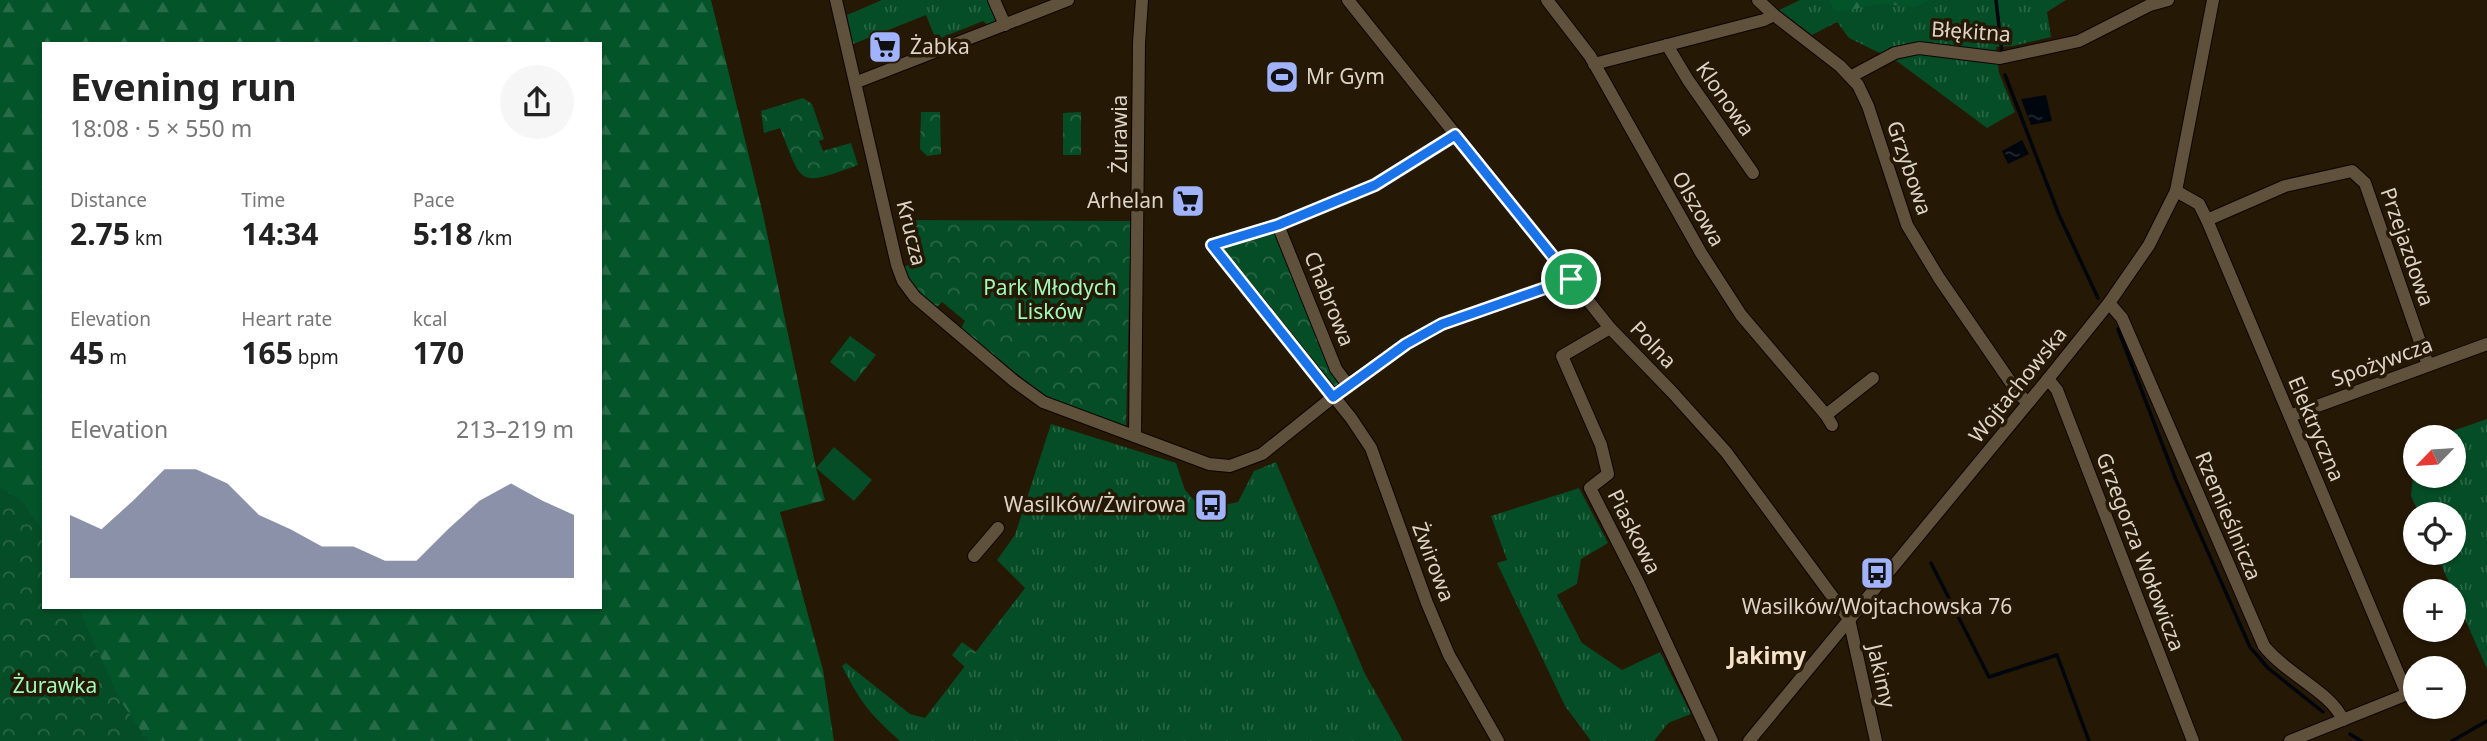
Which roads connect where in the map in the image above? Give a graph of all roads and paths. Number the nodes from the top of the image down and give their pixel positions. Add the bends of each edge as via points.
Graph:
1 (836, 0) edge
2 (995, 0) edge
3 (1068, 0) edge
4 (1142, 0) edge
5 (1349, 0) edge
6 (1547, 0) edge
7 (1758, 0) edge
8 (2168, 0) edge
9 (2211, 0) edge
10 (1774, 15) junction
11 (1005, 25) junction
12 (1667, 45) junction
13 (1594, 64) junction
14 (1855, 81) junction
15 (856, 82) junction
16 (1455, 135) junction
17 (1753, 173) dead end
18 (2176, 191) junction
19 (2207, 219) junction
20 (1278, 225) junction
21 (1571, 279) junction
22 (2109, 303) junction
23 (1609, 327) junction
24 (2487, 344) edge
25 (2428, 365) junction
26 (1873, 378) dead end
27 (2048, 379) junction
28 (1348, 385) junction
29 (1333, 397) junction
30 (2028, 403) junction
31 (2290, 416) junction
32 (1135, 436) junction
33 (998, 528) dead end
34 (974, 556) dead end
35 (1849, 619) junction
36 (2403, 674) edge
37 (2403, 695) edge
38 (2343, 720) junction
39 (2299, 739) edge
40 (1498, 741) edge
41 (1712, 741) edge
42 (1749, 741) edge
43 (1876, 741) edge
44 (2193, 741) edge

1 - 15 street, Krucza
2 - 11 street
3 - 11 street
4 - 32 street, Żurawia
5 - 16 street, Polna
6 - 13 street, Olszowa
7 - 10 street, Grzybowa
8 - 14 street, Błękitna via 2080,41 2000,58 1919,48 1895,52
9 - 18 street, Wojtachowska
10 - 12 street
10 - 14 street, Grzybowa
11 - 15 street
12 - 13 street
12 - 17 street, Klonowa
13 - 26 street, Olszowa via 1734,304 1829,420
14 - 30 street, Grzybowa via 1868,106 1907,225 2010,383
15 - 32 street, Krucza via 897,265 908,289 1043,402
16 - 20 street via 1375,185
16 - 21 street, Polna
18 - 19 street, Elektryczna via 2199,204
18 - 22 street, Wojtachowska via 2149,246
19 - 25 street, Przejazdowa via 2285,186 2352,171 2365,183
19 - 31 street, Elektryczna
20 - 28 street, Chabrowa via 1336,369
20 - 29 street, Żwirowa via 1212,245
21 - 23 street, Polna
21 - 28 street via 1442,324
22 - 27 street, Wojtachowska
22 - 38 street, Rzemieślnicza via 2122,318 2264,646 2288,671 2332,702
23 - 35 street, Polna via 1726,452
23 - 41 street, Piaskowa via 1562,356 1601,445 1608,474 1590,488
24 - 25 street, Spożywcza
25 - 31 street, Spożywcza
27 - 30 street, Wojtachowska
27 - 44 street, Grzegorza Wołowicza via 2057,390
28 - 29 street
29 - 32 street via 1262,454 1230,466 1209,464
29 - 40 street, Żwirowa via 1371,448 1436,624
30 - 35 street, Wojtachowska
31 - 36 street, Elektryczna
33 - 34 street
35 - 42 street, Wojtachowska
35 - 43 street, Jakimy
37 - 38 street
38 - 39 street

